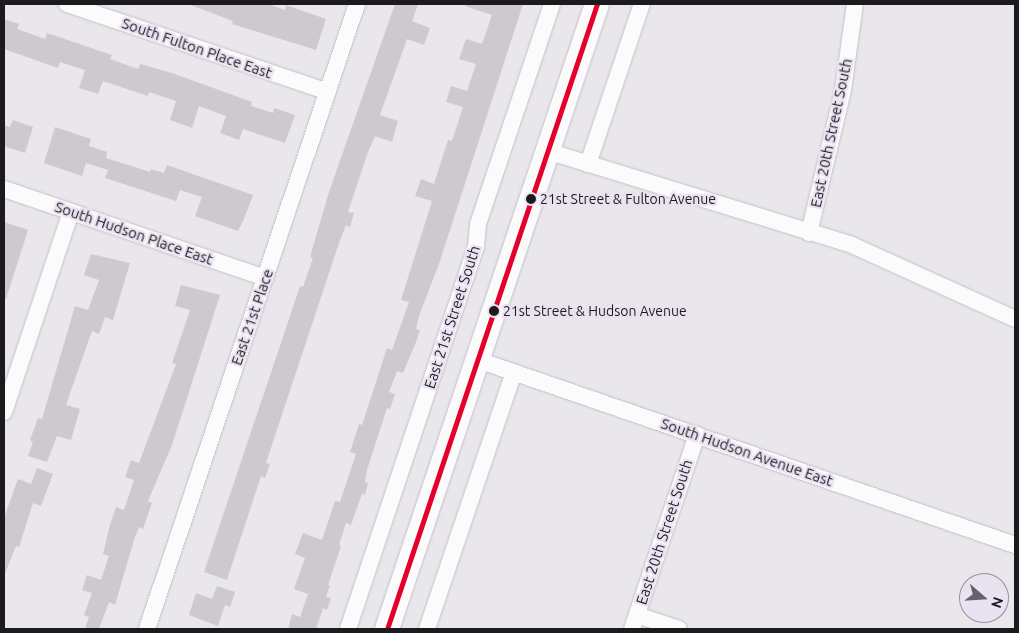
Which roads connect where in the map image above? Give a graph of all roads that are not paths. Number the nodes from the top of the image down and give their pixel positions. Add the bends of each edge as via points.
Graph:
1 (67, 4) edge
2 (357, 4) edge
3 (552, 4) edge
4 (597, 4) edge
5 (642, 4) edge
6 (855, 4) edge
7 (328, 92) junction
8 (547, 151) junction
9 (588, 164) junction
10 (4, 189) edge
11 (71, 212) junction
12 (809, 233) junction
13 (265, 278) junction
14 (1015, 319) edge
15 (478, 360) junction
16 (514, 372) junction
17 (4, 412) edge
18 (697, 435) junction
19 (1015, 545) edge
20 (634, 622) edge
21 (147, 629) edge
22 (348, 629) edge
23 (387, 629) edge
24 (427, 629) edge
25 (678, 629) edge

1 - 7 street, South Fulton Place East
2 - 7 street, East 21st Place
3 - 22 street, East 21st Street South via 478,224 476,247
4 - 8 main road
5 - 9 street
6 - 12 street, East 20th Street South via 843,90
7 - 13 street, East 21st Place
8 - 9 street
8 - 15 main road
9 - 12 street
10 - 11 street, South Hudson Place East
11 - 13 street, South Hudson Place East
11 - 17 street
12 - 14 street via 900,265
13 - 21 street, East 21st Place
15 - 16 street, South Hudson Avenue East
15 - 23 main road
16 - 18 street, South Hudson Avenue East
16 - 24 street
18 - 19 street, South Hudson Avenue East
18 - 20 street, East 20th Street South
20 - 25 street

